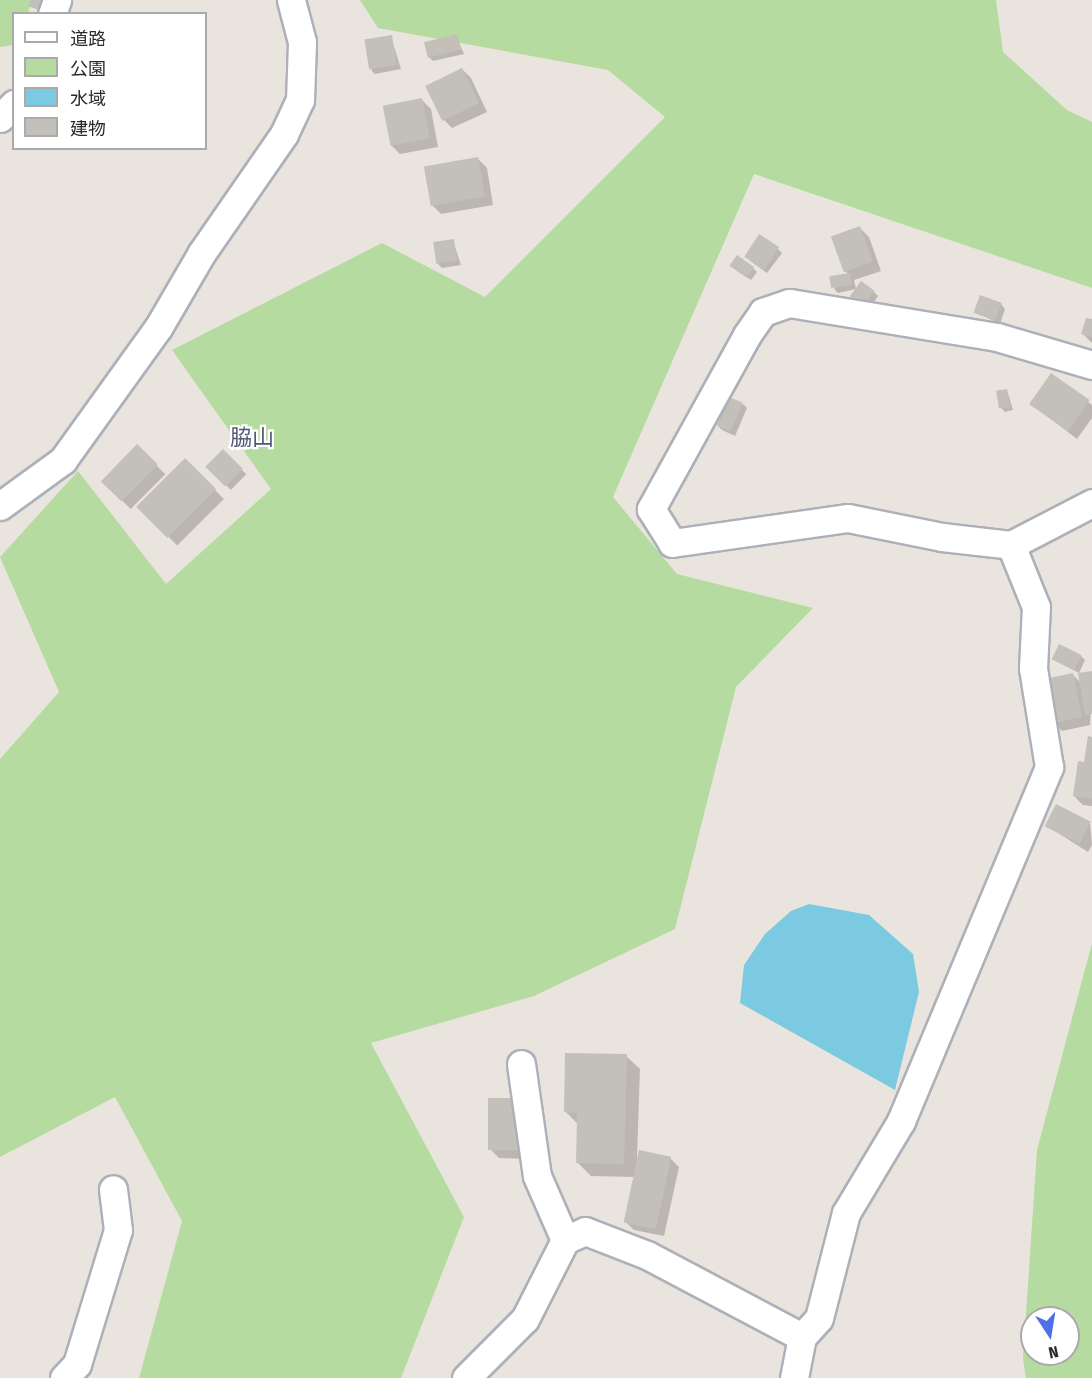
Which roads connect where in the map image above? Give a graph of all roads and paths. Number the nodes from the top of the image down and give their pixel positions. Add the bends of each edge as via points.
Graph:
1 (291, 0) edge
2 (12, 106) edge
3 (0, 118) edge
4 (1092, 365) edge
5 (1092, 503) edge
6 (0, 506) edge
7 (1011, 545) junction
8 (521, 1064) dead end
9 (113, 1189) dead end
10 (565, 1240) junction
11 (802, 1337) junction
12 (64, 1378) edge
13 (466, 1378) edge
14 (794, 1378) edge

1 - 6 street via 302,42 300,100 284,134 201,254 158,328 63,460
2 - 3 street
4 - 7 street via 997,337 789,303 763,312 747,335 651,509 672,543 848,518 942,537
5 - 7 street
7 - 11 street via 1035,607 1033,668 1049,767 901,1121 846,1213 819,1318
8 - 10 street via 537,1176
9 - 12 street via 118,1230 77,1364
10 - 11 street via 585,1231 647,1255
10 - 13 street via 525,1319
11 - 14 street

